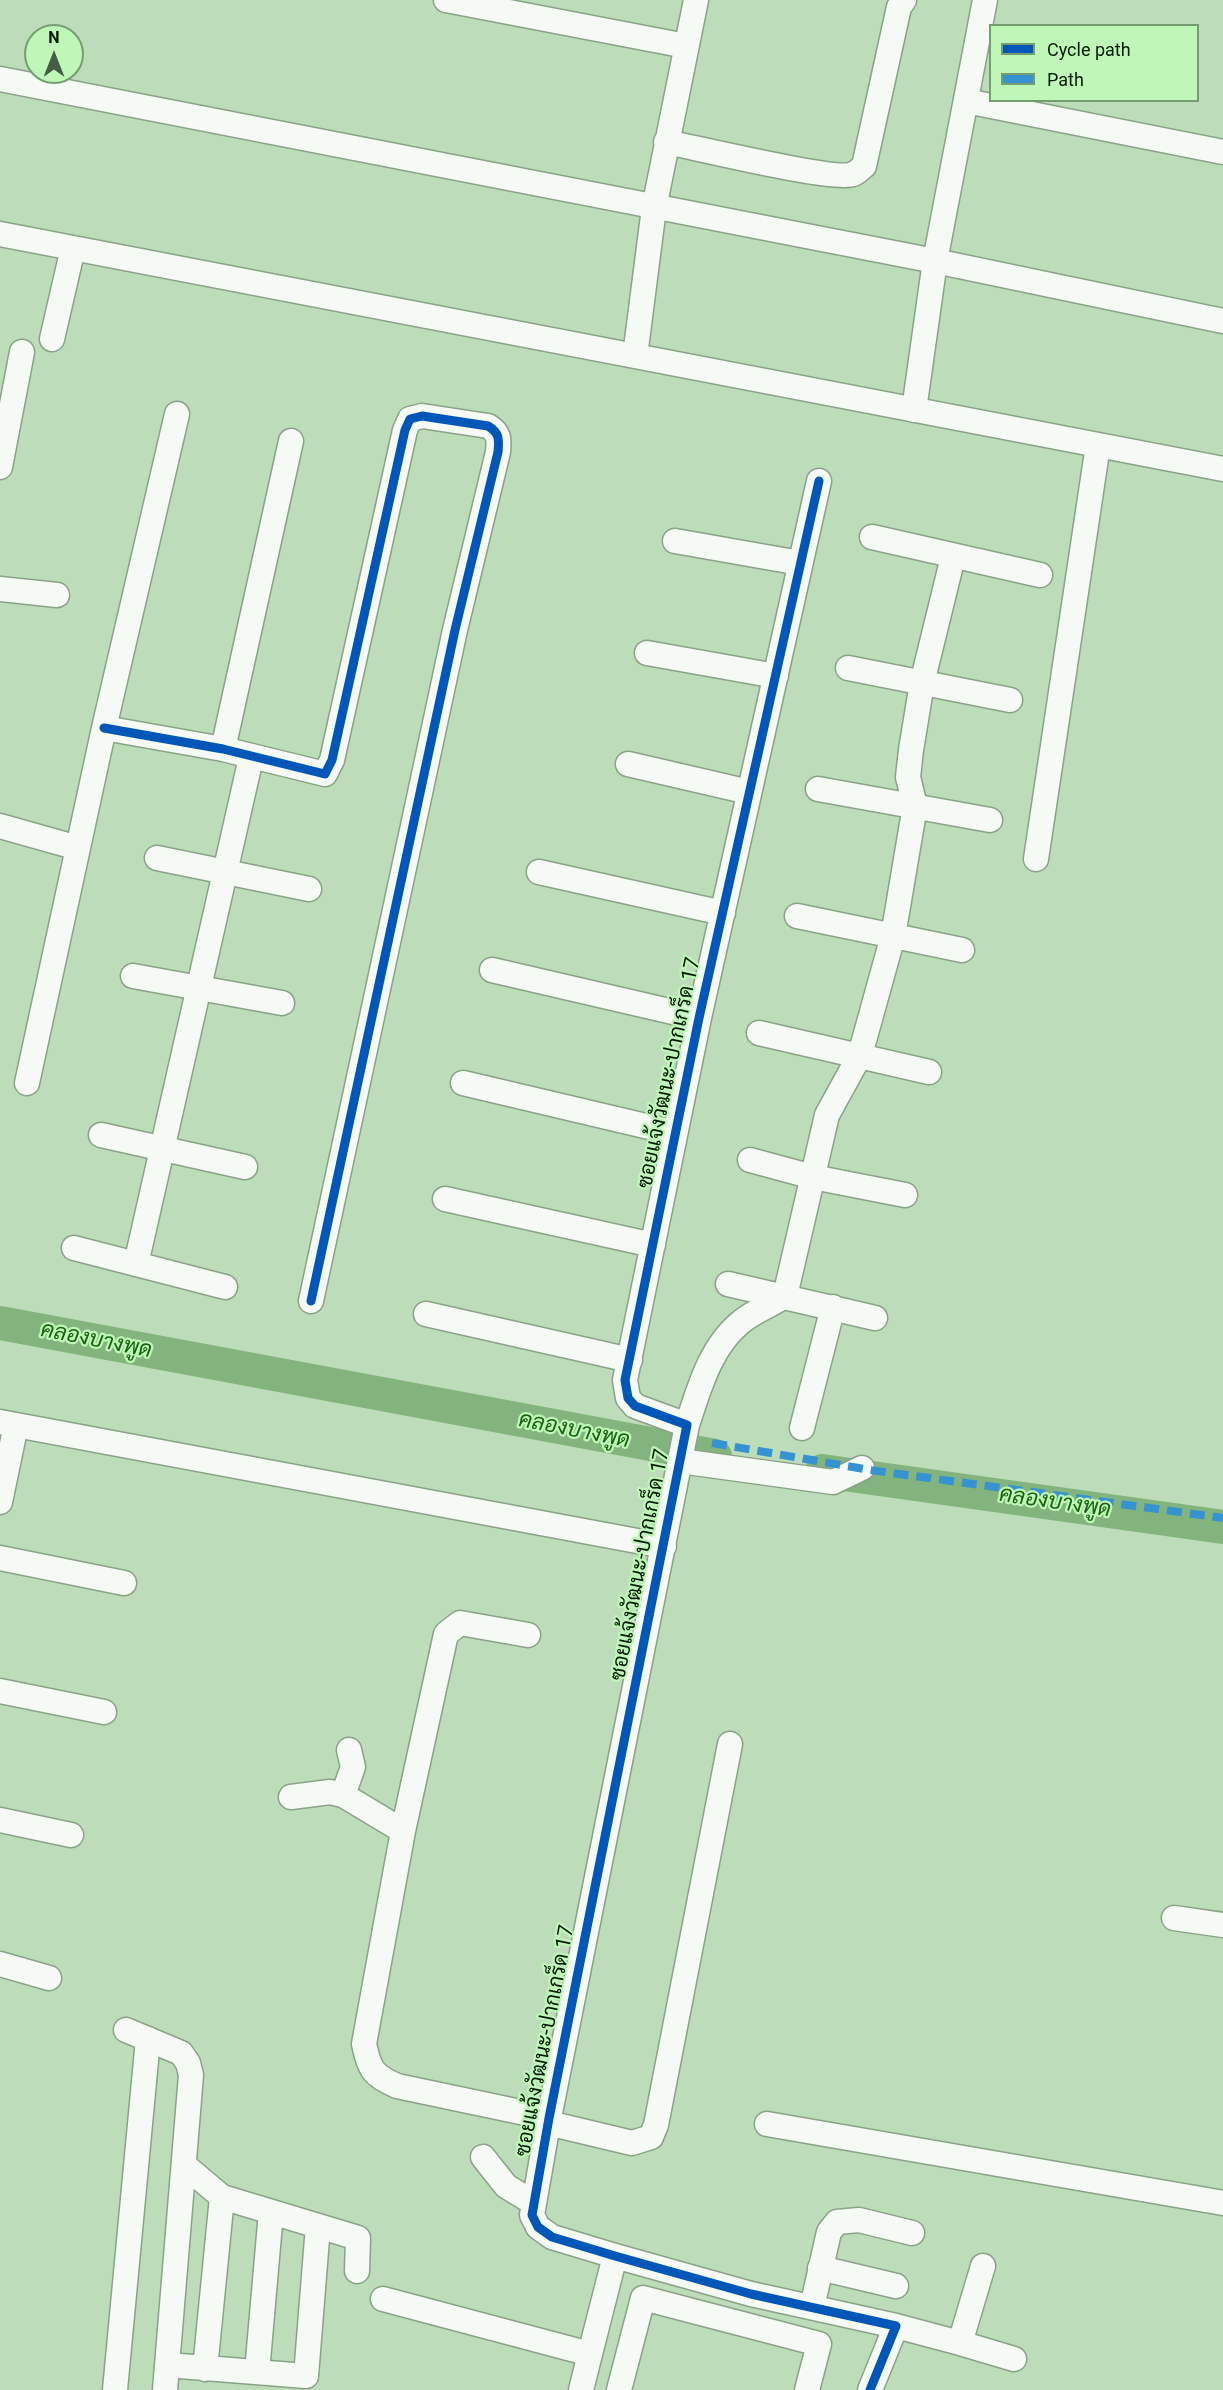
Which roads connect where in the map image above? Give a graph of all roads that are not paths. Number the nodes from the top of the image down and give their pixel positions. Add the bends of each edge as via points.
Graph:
1 (446, 0) edge
2 (696, 0) edge
3 (904, 0) edge
4 (979, 1) edge
5 (686, 46) junction
6 (0, 79) edge
7 (966, 101) junction
8 (666, 142) junction
9 (1223, 152) edge
10 (654, 208) junction
11 (0, 234) edge
12 (73, 248) junction
13 (935, 261) junction
14 (1223, 321) edge
15 (52, 339) dead end
16 (22, 352) dead end
17 (634, 356) junction
18 (914, 410) junction
19 (177, 414) dead end
20 (4, 429) edge
21 (291, 441) dead end
22 (1098, 445) junction
23 (0, 467) edge
24 (1223, 469) edge
25 (819, 481) dead end
26 (872, 537) dead end
27 (675, 541) dead end
28 (953, 557) junction
29 (800, 563) junction
30 (1040, 574) dead end
31 (0, 589) edge
32 (57, 595) dead end
33 (647, 653) dead end
34 (848, 668) dead end
35 (776, 676) junction
36 (922, 683) junction
37 (1010, 700) dead end
38 (104, 728) junction
39 (223, 749) junction
40 (251, 758) junction
41 (628, 764) dead end
42 (818, 789) dead end
43 (749, 792) junction
44 (915, 806) junction
45 (990, 820) dead end
46 (0, 826) edge
47 (78, 848) junction
48 (158, 858) dead end
49 (1036, 859) dead end
50 (224, 872) junction
51 (538, 872) dead end
52 (309, 889) dead end
53 (723, 913) junction
54 (797, 916) dead end
55 (893, 936) junction
56 (962, 950) dead end
57 (492, 970) dead end
58 (132, 976) dead end
59 (198, 990) junction
60 (282, 1003) dead end
61 (699, 1018) junction
62 (759, 1033) dead end
63 (860, 1055) junction
64 (929, 1072) dead end
65 (27, 1083) dead end
66 (463, 1083) dead end
67 (675, 1133) junction
68 (101, 1135) dead end
69 (162, 1149) junction
70 (750, 1160) dead end
71 (245, 1167) dead end
72 (813, 1177) junction
73 (905, 1195) dead end
74 (445, 1199) dead end
75 (653, 1245) junction
76 (74, 1248) dead end
77 (136, 1264) junction
78 (728, 1284) dead end
79 (225, 1287) dead end
80 (785, 1296) junction
81 (311, 1300) dead end
82 (833, 1307) junction
83 (426, 1314) dead end
84 (875, 1318) dead end
85 (630, 1360) junction
86 (8, 1423) edge
87 (802, 1428) dead end
88 (683, 1447) junction
89 (862, 1468) dead end
90 (0, 1502) edge
91 (664, 1546) junction
92 (0, 1558) edge
93 (124, 1583) dead end
94 (528, 1635) dead end
95 (0, 1691) edge
96 (104, 1712) dead end
97 (730, 1744) dead end
98 (349, 1750) dead end
99 (344, 1795) junction
100 (291, 1797) dead end
101 (0, 1820) edge
102 (403, 1831) junction
103 (70, 1835) dead end
104 (1174, 1918) dead end
105 (1223, 1925) edge
106 (0, 1964) edge
107 (49, 1978) dead end
108 (126, 2030) dead end
109 (148, 2039) junction
110 (548, 2120) junction
111 (767, 2124) dead end
112 (483, 2157) dead end
113 (184, 2165) junction
114 (222, 2197) junction
115 (532, 2202) junction
116 (1223, 2203) edge
117 (271, 2212) junction
118 (318, 2226) junction
119 (912, 2233) dead end
120 (615, 2256) junction
121 (983, 2266) dead end
122 (820, 2268) junction
123 (357, 2271) dead end
124 (896, 2286) dead end
125 (383, 2299) dead end
126 (812, 2307) junction
127 (896, 2326) junction
128 (960, 2343) junction
129 (590, 2354) junction
130 (1014, 2359) dead end
131 (167, 2365) junction
132 (205, 2368) junction
133 (256, 2372) junction
134 (115, 2390) edge
135 (165, 2390) edge
136 (581, 2390) edge
137 (619, 2390) edge
138 (807, 2390) edge
139 (870, 2390) edge

1 - 5 street
2 - 5 street
3 - 8 street via 899,7 864,166 852,175 818,173
4 - 7 street
5 - 8 street
6 - 10 street
7 - 9 street
7 - 13 street
8 - 10 street
10 - 13 street
10 - 17 street
11 - 12 street
12 - 15 street
12 - 17 street
13 - 14 street
13 - 18 street
16 - 20 street
17 - 18 street
18 - 22 street
19 - 38 street
20 - 23 street
21 - 39 street
22 - 24 street
22 - 49 street
25 - 29 street, ซอยแจ้งวัฒนะ-ปากเกร็ด 17
26 - 28 street
27 - 29 street
28 - 30 street
28 - 36 street
29 - 35 street, ซอยแจ้งวัฒนะ-ปากเกร็ด 17
31 - 32 street
33 - 35 street
34 - 36 street
35 - 43 street, ซอยแจ้งวัฒนะ-ปากเกร็ด 17
36 - 37 street
36 - 44 street via 908,777
38 - 39 street
38 - 47 street
39 - 40 street
40 - 50 street
40 - 81 street via 325,774 332,760 410,419 422,416 488,426 496,431 498,452 455,630
41 - 43 street
42 - 44 street
43 - 53 street, ซอยแจ้งวัฒนะ-ปากเกร็ด 17
44 - 45 street
44 - 55 street
46 - 47 street
47 - 65 street
48 - 50 street
50 - 52 street
50 - 59 street
51 - 53 street
53 - 61 street, ซอยแจ้งวัฒนะ-ปากเกร็ด 17
54 - 55 street
55 - 56 street
55 - 63 street
57 - 61 street
58 - 59 street
59 - 60 street
59 - 69 street
61 - 67 street, ซอยแจ้งวัฒนะ-ปากเกร็ด 17
62 - 63 street
63 - 64 street
63 - 72 street via 827,1114
66 - 67 street
67 - 75 street, ซอยแจ้งวัฒนะ-ปากเกร็ด 17
68 - 69 street
69 - 71 street
69 - 77 street
70 - 72 street
72 - 73 street
72 - 80 street
74 - 75 street
75 - 85 street, ซอยแจ้งวัฒนะ-ปากเกร็ด 17
76 - 77 street
77 - 79 street
78 - 80 street
80 - 82 street
80 - 88 street via 740,1322 705,1370
82 - 84 street
82 - 87 street
83 - 85 street
85 - 88 street, ซอยแจ้งวัฒนะ-ปากเกร็ด 17 via 628,1398
86 - 90 street
86 - 91 street
88 - 89 street via 833,1482
88 - 91 street, ซอยแจ้งวัฒนะ-ปากเกร็ด 17
91 - 110 street, ซอยแจ้งวัฒนะ-ปากเกร็ด 17
92 - 93 street
94 - 102 street via 460,1623 446,1634
95 - 96 street
97 - 110 street via 651,2137 632,2143
98 - 99 street via 352,1767
99 - 100 street via 330,1792
99 - 102 street
101 - 103 street
102 - 110 street via 364,2044 368,2062 376,2076 397,2086
104 - 105 street
106 - 107 street
108 - 109 street
109 - 113 street via 180,2053 190,2069
109 - 134 street
110 - 115 street, ซอยแจ้งวัฒนะ-ปากเกร็ด 17
111 - 116 street
112 - 115 street via 506,2186
113 - 114 street
113 - 131 street
114 - 117 street
114 - 132 street
115 - 120 street, ซอยแจ้งวัฒนะ-ปากเกร็ด 17 via 532,2215 538,2227 552,2237
117 - 118 street
117 - 133 street
118 - 123 street via 358,2238
118 - 133 street via 306,2376
119 - 122 street via 860,2220 837,2222 829,2232
120 - 126 street, ซอยแจ้งวัฒนะ-ปากเกร็ด 17
120 - 129 street
121 - 128 street
122 - 124 street
122 - 126 street
125 - 129 street
126 - 127 street, ซอยแจ้งวัฒนะ-ปากเกร็ด 17
127 - 128 street, ซอยแจ้งวัฒนะ-ปากเกร็ด 17
127 - 139 street
128 - 130 street, ซอยแจ้งวัฒนะ-ปากเกร็ด 17
129 - 136 street
131 - 132 street
131 - 135 street
132 - 133 street
137 - 138 street via 643,2298 819,2344

